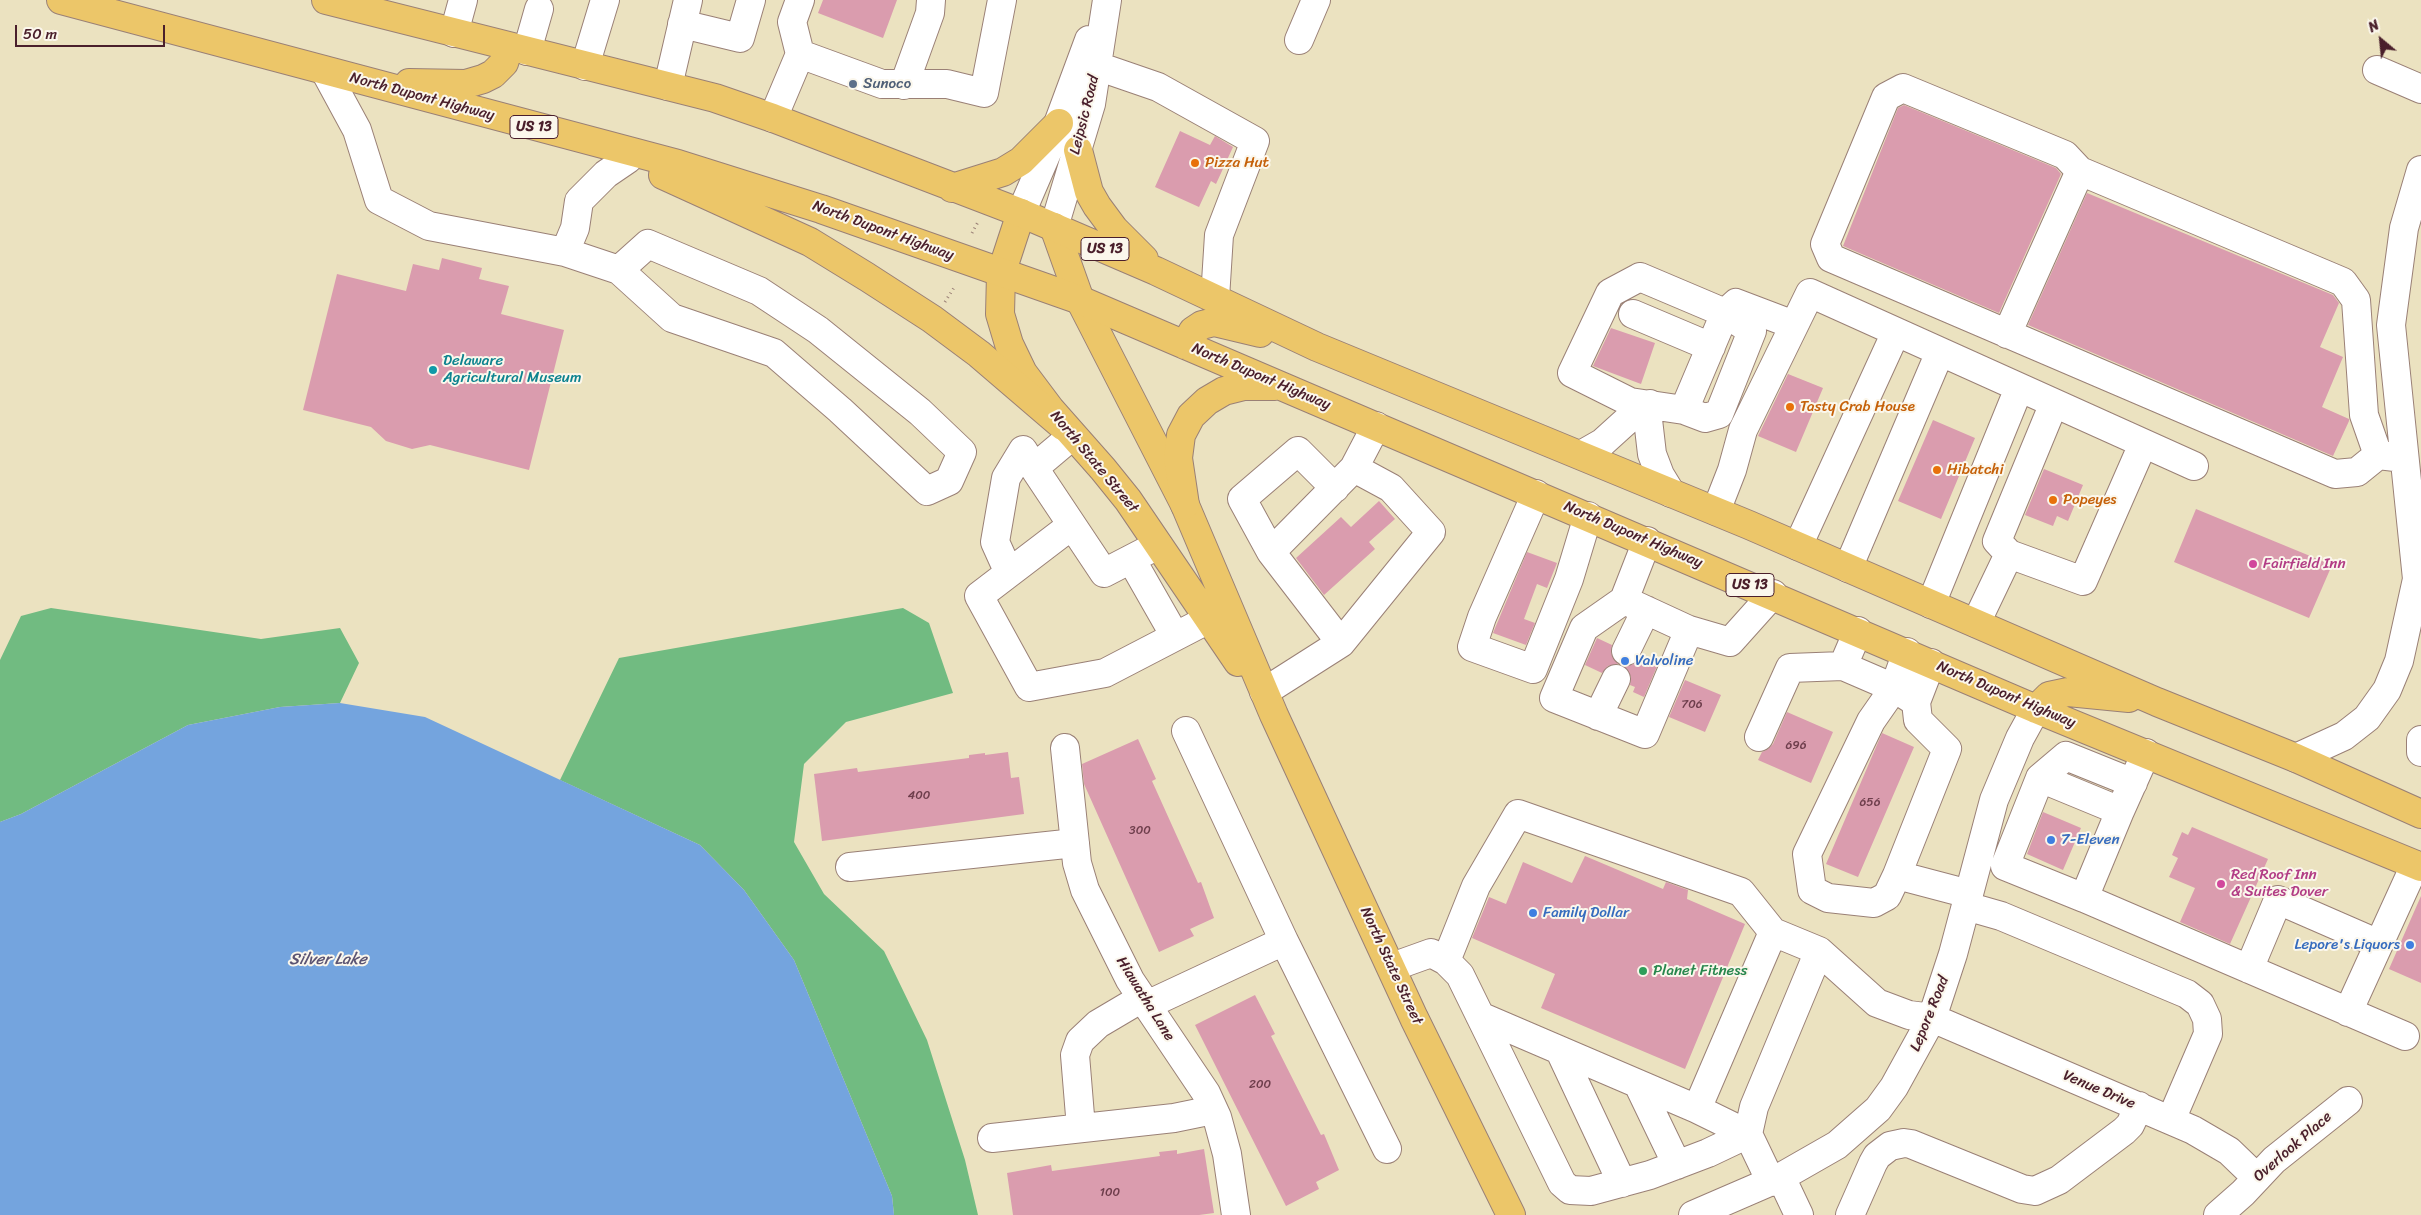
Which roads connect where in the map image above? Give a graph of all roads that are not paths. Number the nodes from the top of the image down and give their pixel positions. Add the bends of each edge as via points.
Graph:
1 (60, 0) edge
2 (326, 0) edge
3 (463, 0) edge
4 (605, 0) edge
5 (751, 0) edge
6 (800, 0) edge
7 (1002, 0) edge
8 (1106, 0) edge
9 (1316, 0) edge
10 (353, 3) edge
11 (930, 7) edge
12 (539, 9) dead end
13 (685, 12) edge
14 (454, 33) junction
15 (1299, 40) dead end
16 (518, 49) junction
17 (800, 54) junction
18 (585, 66) junction
19 (1097, 66) junction
20 (2377, 70) dead end
21 (325, 71) junction
22 (367, 82) junction
23 (904, 85) junction
24 (668, 86) junction
25 (2421, 89) edge
26 (773, 118) junction
27 (1059, 123) junction
28 (593, 143) junction
29 (1078, 150) junction
30 (628, 159) junction
31 (2421, 170) edge
32 (2080, 171) junction
33 (952, 188) junction
34 (1022, 213) junction
35 (1054, 227) junction
36 (565, 252) junction
37 (619, 270) junction
38 (1156, 271) junction
39 (1001, 274) junction
40 (1215, 298) junction
41 (1080, 300) junction
42 (1725, 313) junction
43 (1633, 314) dead end
44 (1794, 325) junction
45 (1896, 332) junction
46 (2007, 334) junction
47 (1185, 345) junction
48 (1317, 347) junction
49 (1711, 347) junction
50 (1940, 352) junction
51 (1281, 385) junction
52 (2019, 388) junction
53 (2054, 403) junction
54 (2410, 404) edge
55 (1649, 407) junction
56 (1684, 410) junction
57 (1376, 426) junction
58 (1067, 431) junction
59 (2144, 444) junction
60 (1580, 455) junction
61 (2378, 455) junction
62 (2404, 458) junction
63 (2194, 466) dead end
64 (1034, 468) junction
65 (1354, 468) junction
66 (1335, 488) junction
67 (1671, 493) junction
68 (1536, 494) junction
69 (1185, 505) junction
70 (1716, 511) junction
71 (1588, 516) junction
72 (1072, 525) junction
73 (1646, 541) junction
74 (1158, 545) junction
75 (1798, 546) junction
76 (1271, 552) junction
77 (2009, 554) junction
78 (1131, 559) junction
79 (1848, 568) junction
80 (1009, 573) junction
81 (2419, 579) edge
82 (1773, 594) junction
83 (1931, 604) junction
84 (1635, 605) junction
85 (1209, 619) junction
86 (1976, 623) junction
87 (1689, 630) junction
88 (1858, 631) junction
89 (1175, 636) junction
90 (1341, 643) junction
91 (1626, 651) dead end
92 (1919, 657) junction
93 (1843, 666) junction
94 (1616, 679) dead end
95 (1905, 695) junction
96 (2157, 702) junction
97 (1269, 704) junction
98 (2036, 708) junction
99 (1598, 716) junction
100 (1186, 731) dead end
101 (1759, 738) dead end
102 (2421, 740) edge
103 (1065, 748) dead end
104 (2421, 752) edge
105 (2146, 753) junction
106 (2296, 758) junction
107 (2040, 778) junction
108 (2133, 783) junction
109 (2120, 811) junction
110 (2421, 814) edge
111 (1075, 843) junction
112 (1978, 857) junction
113 (2005, 866) junction
114 (2418, 866) edge
115 (850, 867) dead end
116 (1897, 875) junction
117 (2084, 898) junction
118 (1967, 900) junction
119 (1773, 932) junction
120 (1284, 941) junction
121 (2379, 944) junction
122 (1819, 951) junction
123 (1446, 961) junction
124 (1392, 967) junction
125 (2249, 969) junction
126 (1145, 1001) junction
127 (2348, 1012) junction
128 (1480, 1016) junction
129 (1932, 1018) junction
130 (2405, 1036) dead end
131 (1560, 1051) junction
132 (1638, 1084) junction
133 (2348, 1100) dead end
134 (2138, 1106) junction
135 (1697, 1109) junction
136 (1213, 1110) junction
137 (2171, 1120) junction
138 (1081, 1128) junction
139 (1748, 1134) junction
140 (992, 1138) dead end
141 (1387, 1149) dead end
142 (1677, 1165) junction
143 (2257, 1178) junction
144 (1776, 1180) junction
145 (1622, 1183) junction
146 (1797, 1213) edge
147 (1509, 1214) edge
148 (1236, 1215) edge
149 (1693, 1215) edge
150 (1850, 1215) edge
151 (2218, 1215) edge

1 - 21 main road, North Dupont Highway / US 13
2 - 10 main road, US 13
3 - 14 street
4 - 18 street
5 - 13 street via 740,38
6 - 17 street via 792,22
7 - 23 street via 984,93 947,84
8 - 19 street, Leipsic Road
8 - 27 street, Leipsic Road
9 - 15 street
10 - 14 main road, US 13
11 - 23 street
12 - 16 street
13 - 24 street
14 - 16 main road, US 13
16 - 18 main road, US 13
16 - 22 main road via 493,74 466,84
17 - 23 street via 882,84
17 - 26 street
18 - 24 main road, US 13
19 - 29 street, Leipsic Road via 1091,104
19 - 40 street via 1158,87 1255,141 1219,235
20 - 25 street
21 - 22 main road, North Dupont Highway / US 13
21 - 36 street via 357,130 379,200 429,226
22 - 28 main road, North Dupont Highway / US 13
24 - 26 main road, US 13
26 - 33 main road, US 13
27 - 33 main road via 1021,161 1003,172
27 - 34 street, Leipsic Road
28 - 30 main road
28 - 39 main road, North Dupont Highway / US 13 via 678,164 822,208
29 - 35 street, Leipsic Road
29 - 38 main road via 1089,192 1097,206 1114,229
30 - 36 street via 606,174 579,201 575,228
30 - 58 main road via 810,242 867,277 979,354
31 - 54 street via 2404,228 2391,325
32 - 46 street
32 - 46 street via 2065,155 1903,88 1886,98 1825,244 1831,258
32 - 61 street via 2343,282 2356,300 2364,416
33 - 34 main road, US 13
34 - 35 main road, US 13
34 - 39 main road, North State Street
35 - 38 main road, US 13
35 - 41 main road, North State Street
36 - 37 street
37 - 37 street via 672,318 774,353 927,491 949,481 962,452 920,412 818,330 759,291 648,244
38 - 40 main road, US 13
39 - 41 main road, North Dupont Highway / US 13
39 - 58 main road, North State Street via 1000,314 1009,344 1023,372
40 - 48 main road, US 13
41 - 47 main road, North Dupont Highway / US 13
41 - 69 main road, North State Street
42 - 44 street via 1736,303
42 - 49 street
42 - 55 street via 1640,277 1610,294 1572,373 1630,402
42 - 56 street via 1752,331 1719,414 1705,418
43 - 49 street
44 - 45 street via 1810,293
44 - 70 street via 1743,430
45 - 50 street
45 - 75 street
46 - 61 street via 2334,474 2357,472
47 - 48 main road via 1193,331 1214,322
47 - 51 main road, North Dupont Highway / US 13
48 - 60 main road, US 13
49 - 56 street
50 - 52 street
50 - 79 street
51 - 57 main road, North Dupont Highway / US 13
51 - 69 main road via 1244,386 1224,391 1191,416 1180,435 1178,458
52 - 53 street
52 - 83 street
53 - 59 street
53 - 77 street via 1997,542
54 - 62 street
55 - 56 street
55 - 60 street via 1634,414 1602,443
55 - 67 street via 1652,454
57 - 65 street
57 - 68 main road, North Dupont Highway / US 13
58 - 64 street
58 - 74 main road, North State Street via 1103,468
59 - 63 street
59 - 77 street via 2083,581
60 - 67 main road, US 13
61 - 62 street
62 - 81 street
64 - 72 street
64 - 80 street via 1023,450 1006,478 995,542
65 - 66 street
65 - 90 street via 1391,488 1431,532
66 - 76 street
66 - 76 street via 1298,451 1242,499
67 - 70 main road, US 13
68 - 71 main road, North Dupont Highway / US 13
68 - 71 street via 1472,647 1533,669 1569,579
69 - 97 main road, North State Street
70 - 75 main road, US 13
71 - 73 main road, North Dupont Highway / US 13
72 - 78 street via 1104,573
72 - 80 street
73 - 82 main road, North Dupont Highway / US 13
73 - 84 street
74 - 78 street
74 - 85 main road, North State Street
75 - 79 main road, US 13
76 - 90 street
77 - 86 street
78 - 89 street
79 - 83 main road, US 13
80 - 89 street via 979,596 1029,687 1104,673
81 - 106 street via 2399,661 2387,690 2367,718 2344,736
82 - 87 street via 1730,642
82 - 88 main road, North Dupont Highway / US 13
83 - 86 main road, US 13
84 - 87 street
84 - 91 street
84 - 99 street via 1584,628 1554,698
85 - 89 street
85 - 97 main road, North State Street
86 - 96 main road, US 13
87 - 99 street via 1645,734
88 - 92 main road, North Dupont Highway / US 13
88 - 93 street
90 - 97 street
92 - 95 street
92 - 98 main road, North Dupont Highway / US 13
93 - 95 street
93 - 101 street via 1790,668
94 - 99 street
95 - 116 street via 1918,720 1947,750
95 - 116 street via 1871,721 1807,854 1812,890 1828,898 1874,903 1887,896
96 - 98 main road via 2068,692 2049,696
96 - 106 main road, US 13
97 - 124 main road, North State Street
98 - 105 main road, North Dupont Highway / US 13
98 - 112 street, Lepore Road via 1994,800
100 - 120 street
102 - 104 street
103 - 111 street, Hiawatha Lane
105 - 108 street
105 - 114 main road, North Dupont Highway / US 13
106 - 110 main road, US 13
107 - 108 street via 2066,756
107 - 109 street
107 - 113 street
108 - 109 street
109 - 117 street
111 - 115 street
111 - 126 street, Hiawatha Lane via 1085,890 1130,980
112 - 113 street
112 - 118 street, Lepore Road
113 - 117 street
114 - 121 street
116 - 118 street
117 - 125 street
118 - 129 street, Lepore Road
118 - 137 street via 2187,994 2200,1004 2205,1011 2208,1034
119 - 122 street, Venue Drive
119 - 123 street via 1741,892 1518,814 1476,886
119 - 135 street
120 - 126 street
120 - 141 street
121 - 125 street via 2278,900
121 - 127 street
122 - 129 street, Venue Drive via 1877,1002 1908,1015
122 - 139 street via 1754,1107
123 - 124 street via 1431,953
123 - 128 street via 1460,975
124 - 147 main road, North State Street
125 - 127 street
126 - 136 street, Hiawatha Lane via 1206,1093
126 - 138 street via 1098,1024 1080,1041 1074,1055
127 - 130 street
128 - 131 street
128 - 145 street via 1562,1183 1570,1190 1591,1191
129 - 134 street, Venue Drive
129 - 144 street, Lepore Road via 1907,1066 1878,1109 1837,1145
131 - 132 street
131 - 145 street
132 - 135 street
132 - 142 street
133 - 143 street, Overlook Place via 2293,1143
134 - 137 street, Venue Drive
134 - 150 street via 2124,1131 2059,1180 2035,1191 2022,1189 1911,1144 1890,1146 1872,1163
135 - 139 street
136 - 138 street via 1174,1118
136 - 148 street, Hiawatha Lane via 1227,1154
137 - 143 street, Venue Drive via 2212,1139
138 - 140 street
139 - 142 street
139 - 144 street
142 - 145 street
143 - 151 street, Overlook Place
144 - 146 street
144 - 149 street, Lepore Road

